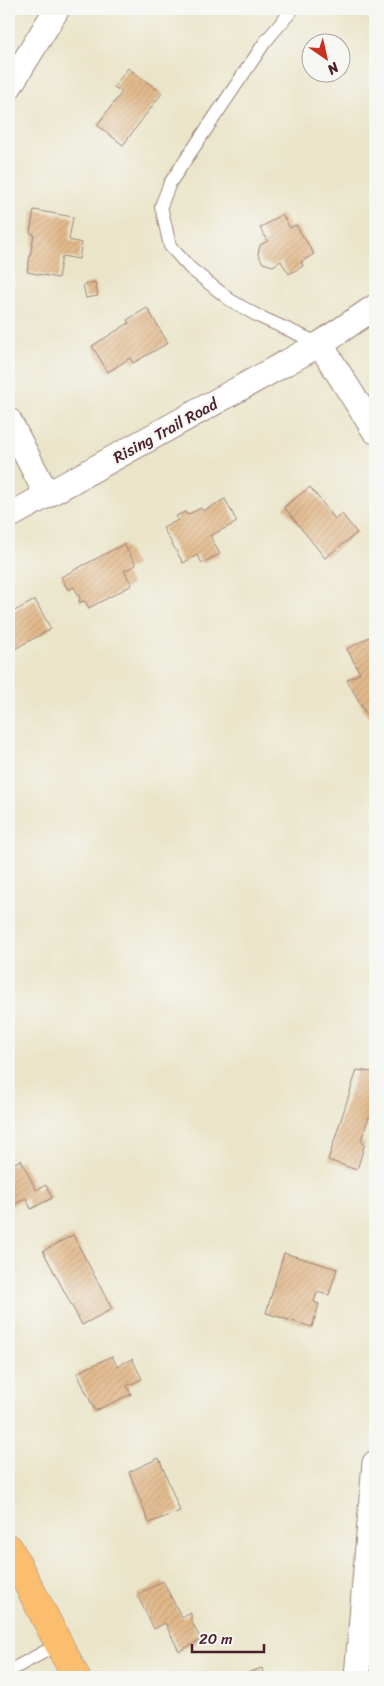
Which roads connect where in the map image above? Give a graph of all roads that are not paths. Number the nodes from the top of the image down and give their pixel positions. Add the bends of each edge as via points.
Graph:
1 (58, 9) edge
2 (293, 9) edge
3 (9, 87) edge
4 (375, 307) edge
5 (320, 344) junction
6 (9, 420) edge
7 (375, 431) edge
8 (47, 495) junction
9 (9, 516) edge
10 (375, 1463) edge
11 (9, 1548) edge
12 (370, 1583) edge
13 (369, 1614) edge
14 (59, 1644) junction
15 (9, 1671) edge
16 (76, 1677) edge
17 (357, 1677) edge

1 - 3 street
2 - 5 lane via 265,42 170,183 161,206 170,246 190,268 230,300
4 - 5 street, Rising Trail Road
5 - 7 street
5 - 8 street, Rising Trail Road
6 - 8 street
8 - 9 street, Rising Trail Road
10 - 12 street
11 - 14 highway
12 - 13 street
13 - 17 street
14 - 15 lane
14 - 16 highway

